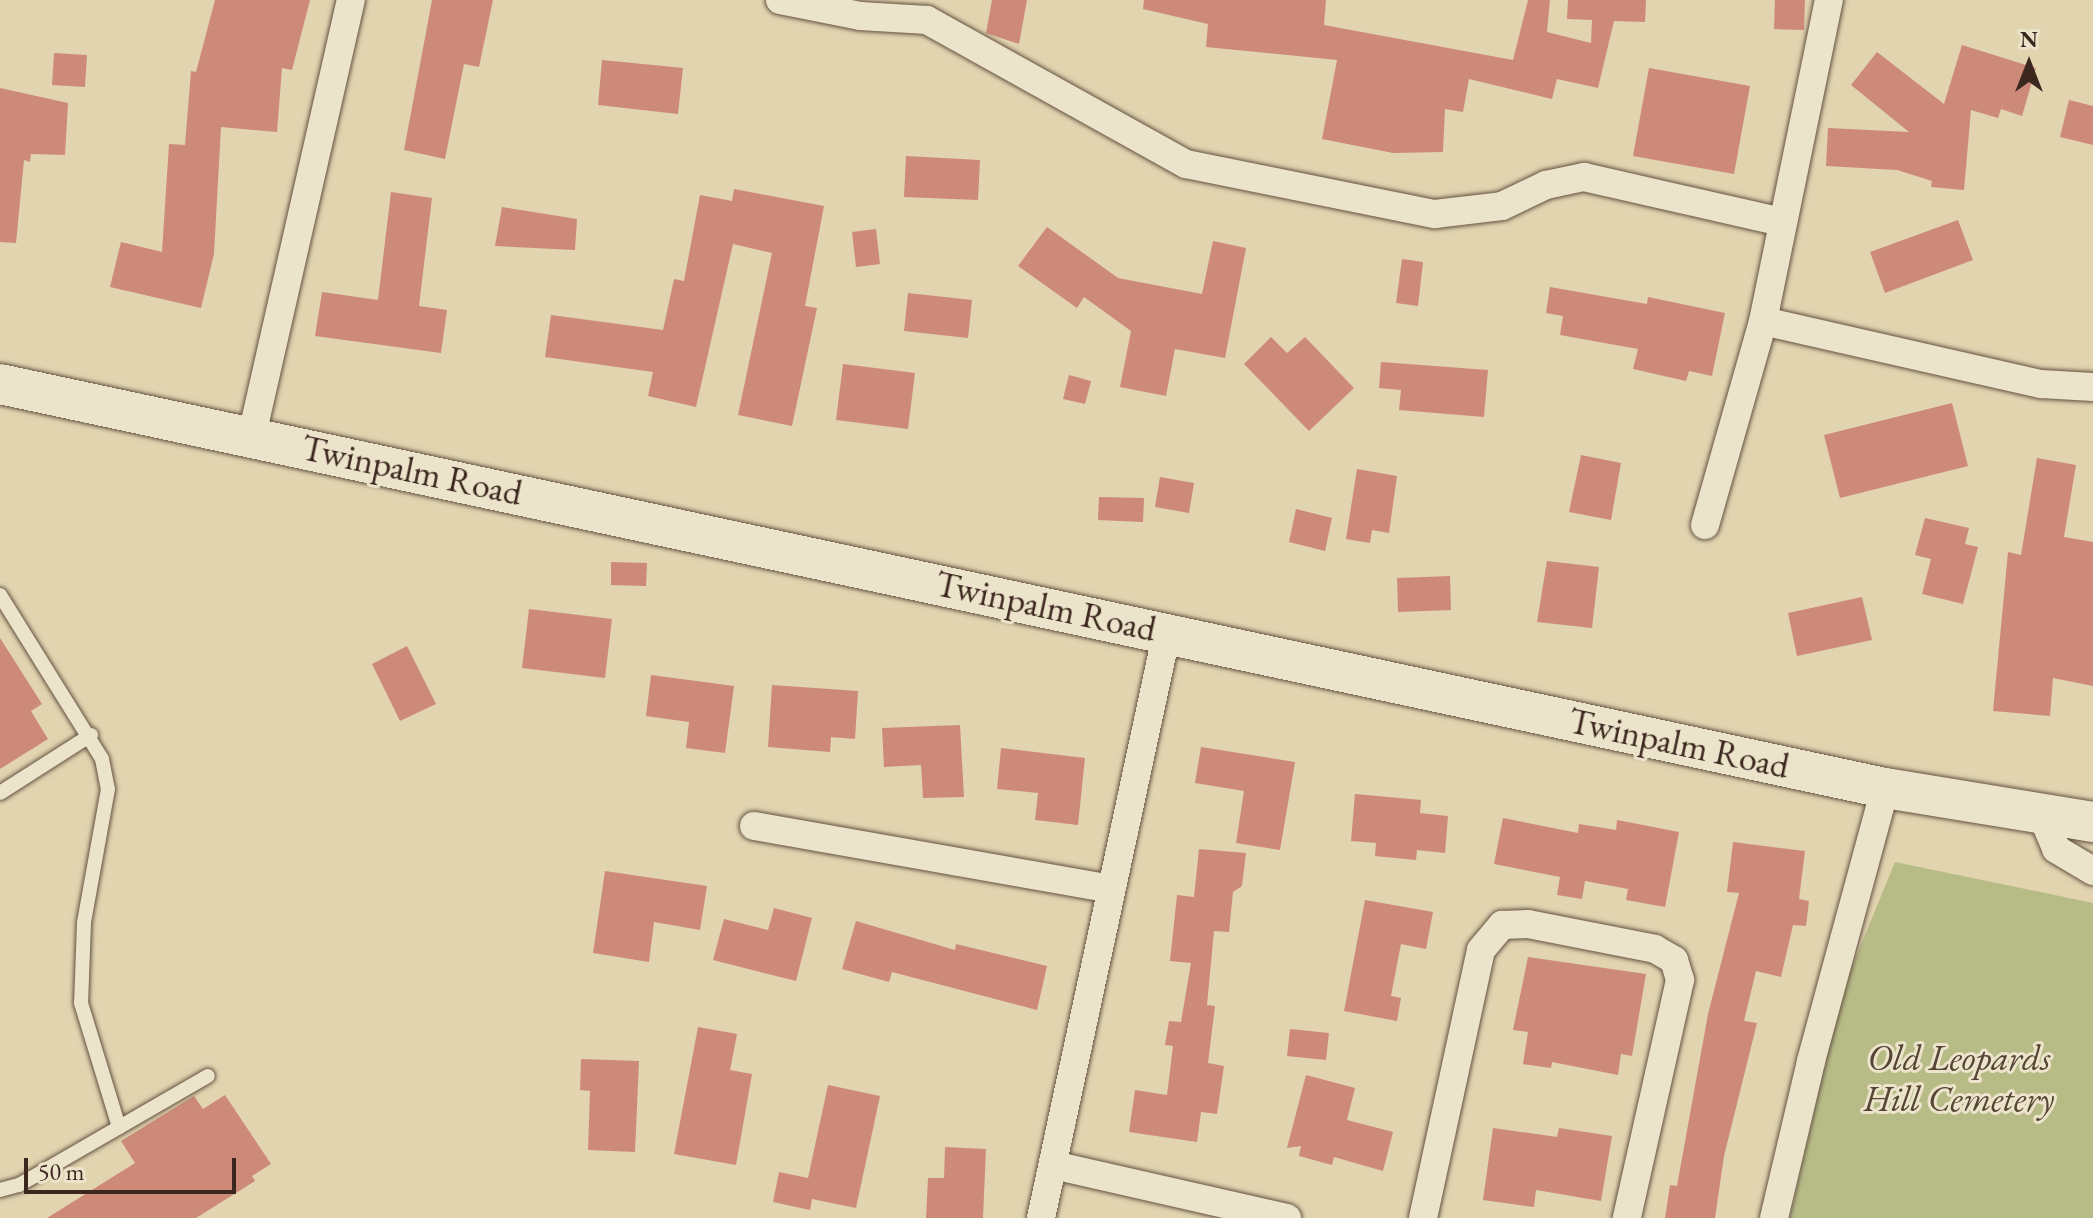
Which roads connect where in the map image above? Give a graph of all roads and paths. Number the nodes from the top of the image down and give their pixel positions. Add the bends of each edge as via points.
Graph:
1 (351, 0) edge
2 (780, 0) edge
3 (1829, 0) edge
4 (1782, 222) junction
5 (1763, 321) junction
6 (0, 384) edge
7 (2093, 387) edge
8 (252, 435) junction
9 (1705, 525) dead end
10 (0, 595) edge
11 (1167, 632) junction
12 (91, 735) junction
13 (1885, 788) junction
14 (0, 793) edge
15 (2041, 813) junction
16 (2093, 822) edge
17 (754, 826) dead end
18 (2093, 871) edge
19 (1110, 889) junction
20 (208, 1076) dead end
21 (119, 1127) junction
22 (1053, 1165) junction
23 (0, 1190) edge
24 (1041, 1218) edge
25 (1287, 1218) edge
26 (1423, 1218) edge
27 (1627, 1218) edge
28 (1774, 1218) edge

1 - 8 street
2 - 4 street via 860,16 927,20 1186,164 1435,214 1502,206 1546,185 1584,177
3 - 4 street
4 - 5 street
5 - 7 street via 2041,384
5 - 9 street
6 - 8 main road, Twinpalm Road
8 - 11 main road, Twinpalm Road
10 - 12 lane
11 - 13 main road, Twinpalm Road
11 - 19 street
12 - 14 lane
12 - 21 lane via 108,789 84,923 81,1003
13 - 15 main road, Twinpalm Road
13 - 28 street
15 - 16 main road, Twinpalm Road
15 - 18 street via 2056,849
17 - 19 street
19 - 22 street
20 - 21 lane
21 - 23 lane via 19,1185
22 - 24 street
22 - 25 street
26 - 27 street via 1481,950 1502,925 1528,924 1655,949 1674,960 1680,980

